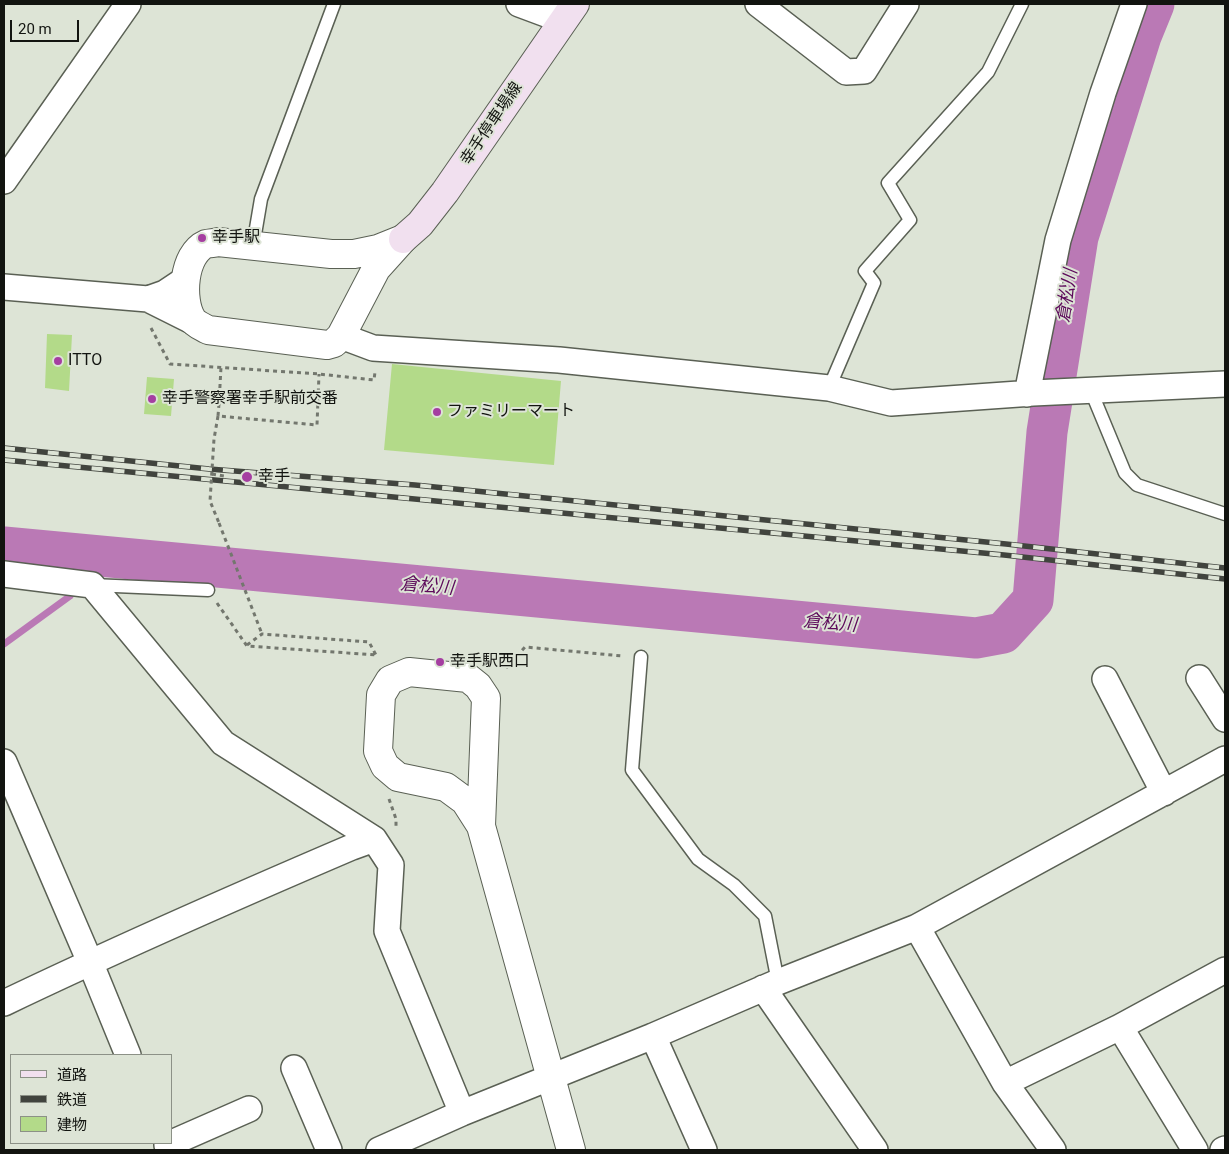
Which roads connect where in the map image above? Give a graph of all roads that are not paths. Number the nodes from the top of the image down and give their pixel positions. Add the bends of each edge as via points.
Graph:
1 (128, 4) edge
2 (334, 4) edge
3 (519, 4) edge
4 (758, 4) edge
5 (906, 4) edge
6 (1022, 4) edge
7 (1134, 4) edge
8 (568, 12) edge
9 (4, 181) edge
10 (403, 239) junction
11 (253, 246) junction
12 (186, 279) junction
13 (4, 287) edge
14 (148, 311) junction
15 (192, 321) junction
16 (341, 336) junction
17 (1225, 384) edge
18 (829, 388) junction
19 (1091, 391) junction
20 (1030, 393) junction
21 (1225, 514) edge
22 (4, 574) edge
23 (91, 585) junction
24 (208, 590) road end
25 (641, 657) road end
26 (1199, 678) dead end
27 (1105, 679) dead end
28 (1225, 719) edge
29 (1225, 759) edge
30 (4, 762) edge
31 (1164, 792) junction
32 (481, 826) junction
33 (374, 839) junction
34 (917, 927) junction
35 (90, 962) junction
36 (1225, 970) edge
37 (770, 985) junction
38 (4, 1003) edge
39 (1120, 1027) junction
40 (653, 1036) junction
41 (128, 1054) edge
42 (294, 1068) dead end
43 (551, 1076) junction
44 (1005, 1083) junction
45 (249, 1109) dead end
46 (462, 1114) junction
47 (419, 1142) edge
48 (172, 1144) edge
49 (329, 1150) edge
50 (379, 1150) edge
51 (571, 1150) edge
52 (704, 1150) edge
53 (876, 1150) edge
54 (1053, 1150) edge
55 (1194, 1150) edge

1 - 9 street
2 - 11 lane via 261,199
3 - 8 street
4 - 5 street via 846,72 864,71
6 - 18 lane via 988,72 888,183 910,220 865,271 874,284
7 - 20 street via 1102,93 1058,240
8 - 10 main road, 幸手停車場線 via 445,192 420,224
10 - 11 street via 354,254
10 - 16 street via 376,270
11 - 12 street via 218,242 206,244 190,262
12 - 14 street
12 - 15 street via 185,303
13 - 14 street
14 - 15 street
15 - 16 street via 208,330 327,345
16 - 18 street via 373,348 560,360
17 - 19 street
18 - 20 street via 890,403
19 - 20 street
19 - 21 lane via 1125,473 1136,485
22 - 23 street
23 - 24 lane
23 - 33 street via 223,743
25 - 37 lane via 632,770 698,859 734,886 765,916
26 - 28 street
27 - 31 street
29 - 31 street
30 - 35 street
31 - 34 street
32 - 32 street via 465,801 446,787 398,777 385,766 378,751 382,695 390,680 409,672 468,678 486,698
32 - 43 street
33 - 35 street via 222,902
33 - 46 street via 391,865 387,930
34 - 37 street
34 - 44 street
35 - 38 street
35 - 41 street
36 - 39 street
37 - 40 street
37 - 53 street
39 - 44 street
39 - 55 street
40 - 43 street
40 - 52 street
42 - 49 street
43 - 46 street
43 - 51 street
44 - 54 street
45 - 48 street
46 - 47 street
47 - 50 street

